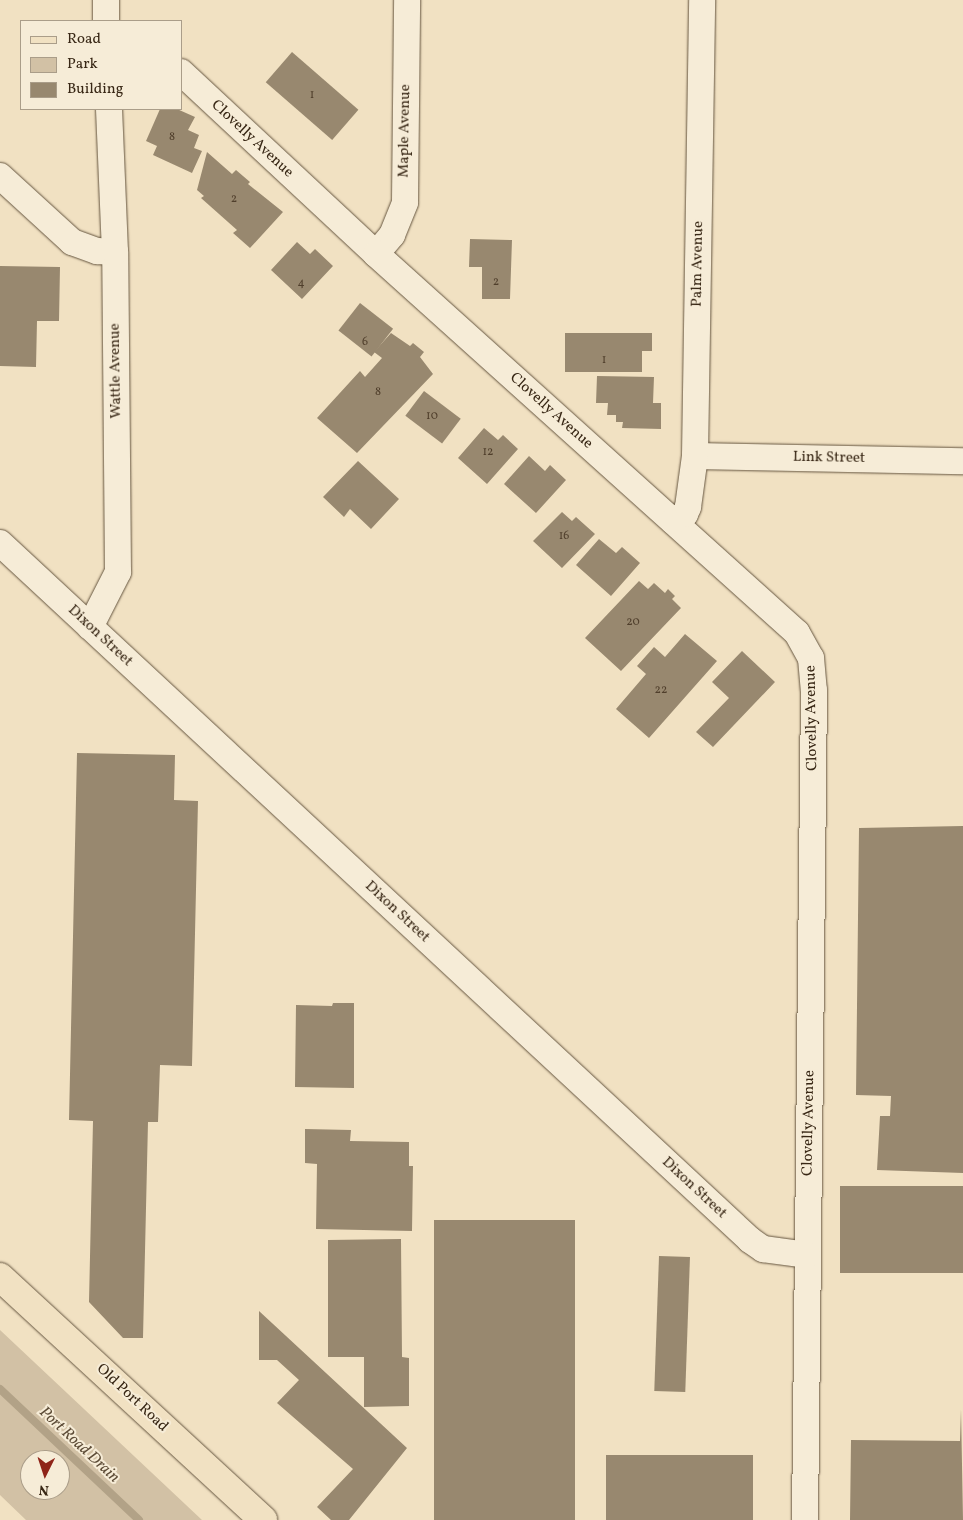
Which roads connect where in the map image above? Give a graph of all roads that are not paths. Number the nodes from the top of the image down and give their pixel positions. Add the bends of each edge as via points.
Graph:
1 (106, 0) edge
2 (406, 0) edge
3 (702, 0) edge
4 (106, 20) edge
5 (182, 73) edge
6 (109, 110) edge
7 (0, 176) edge
8 (115, 252) junction
9 (376, 254) junction
10 (695, 456) junction
11 (963, 461) edge
12 (673, 521) junction
13 (0, 543) edge
14 (90, 626) junction
15 (807, 1255) junction
16 (0, 1277) edge
17 (264, 1520) edge
18 (805, 1520) edge

1 - 4 street
2 - 9 street, Maple Avenue via 404,202 392,235
3 - 10 street, Palm Avenue
5 - 9 street, Clovelly Avenue
6 - 8 street, Wattle Avenue
7 - 8 street via 72,242 97,251
8 - 14 street, Wattle Avenue via 118,572
9 - 12 street, Clovelly Avenue
10 - 11 street, Link Street
10 - 12 street, Palm Avenue via 691,498 685,514
12 - 15 street, Clovelly Avenue via 797,633 811,658
13 - 14 street, Dixon Street
14 - 15 street, Dixon Street via 750,1240 763,1249
15 - 18 street, Clovelly Avenue
16 - 17 main road, Old Port Road

